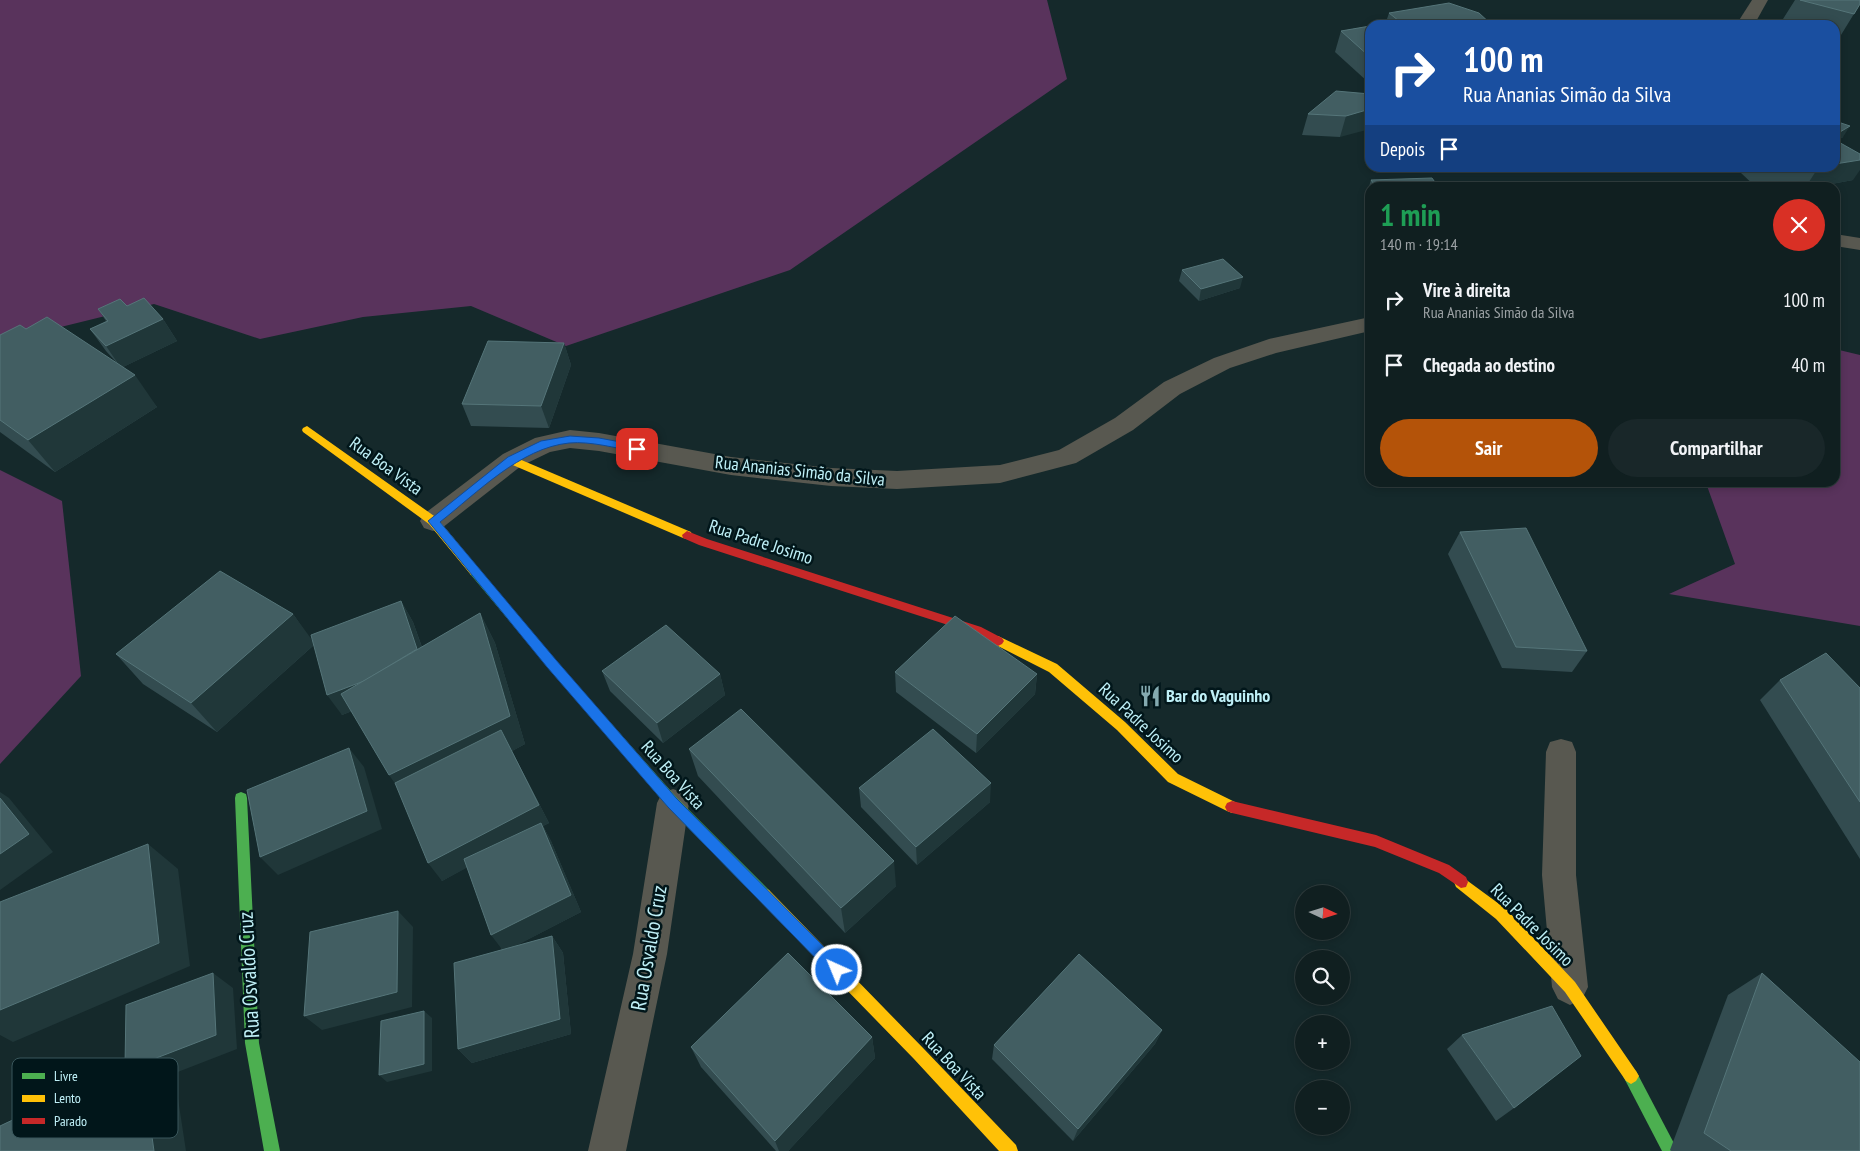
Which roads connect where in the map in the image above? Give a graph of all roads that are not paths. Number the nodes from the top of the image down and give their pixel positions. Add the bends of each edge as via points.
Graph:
1 (1760, 0) edge
2 (1748, 20) edge
3 (1840, 241) edge
4 (1860, 244) edge
5 (1365, 325) edge
6 (307, 430) dead end
7 (512, 460) junction
8 (433, 521) junction
9 (1561, 752) dead end
10 (241, 798) dead end
11 (673, 803) junction
12 (1570, 987) junction
13 (272, 1151) edge
14 (607, 1151) edge
15 (1010, 1151) edge
16 (1670, 1151) edge

1 - 2 street
3 - 4 street
5 - 7 street, Rua Ananias Simão da Silva via 1278,345 1222,363 1172,388 1124,424 1067,457 1000,474 898,480 831,477 731,466 570,439 544,444
6 - 8 street, Rua Boa Vista
7 - 8 street, Rua Ananias Simão da Silva
7 - 12 street, Rua Padre Josimo via 703,542 977,630 1052,668 1121,726 1173,778 1232,807 1376,841 1444,869 1501,914
8 - 11 street, Rua Boa Vista
9 - 12 street via 1559,875
10 - 13 street, Rua Osvaldo Cruz via 252,1043
11 - 14 street, Rua Osvaldo Cruz via 650,954
11 - 15 street, Rua Boa Vista
12 - 16 street, Rua Padre Josimo via 1628,1070

